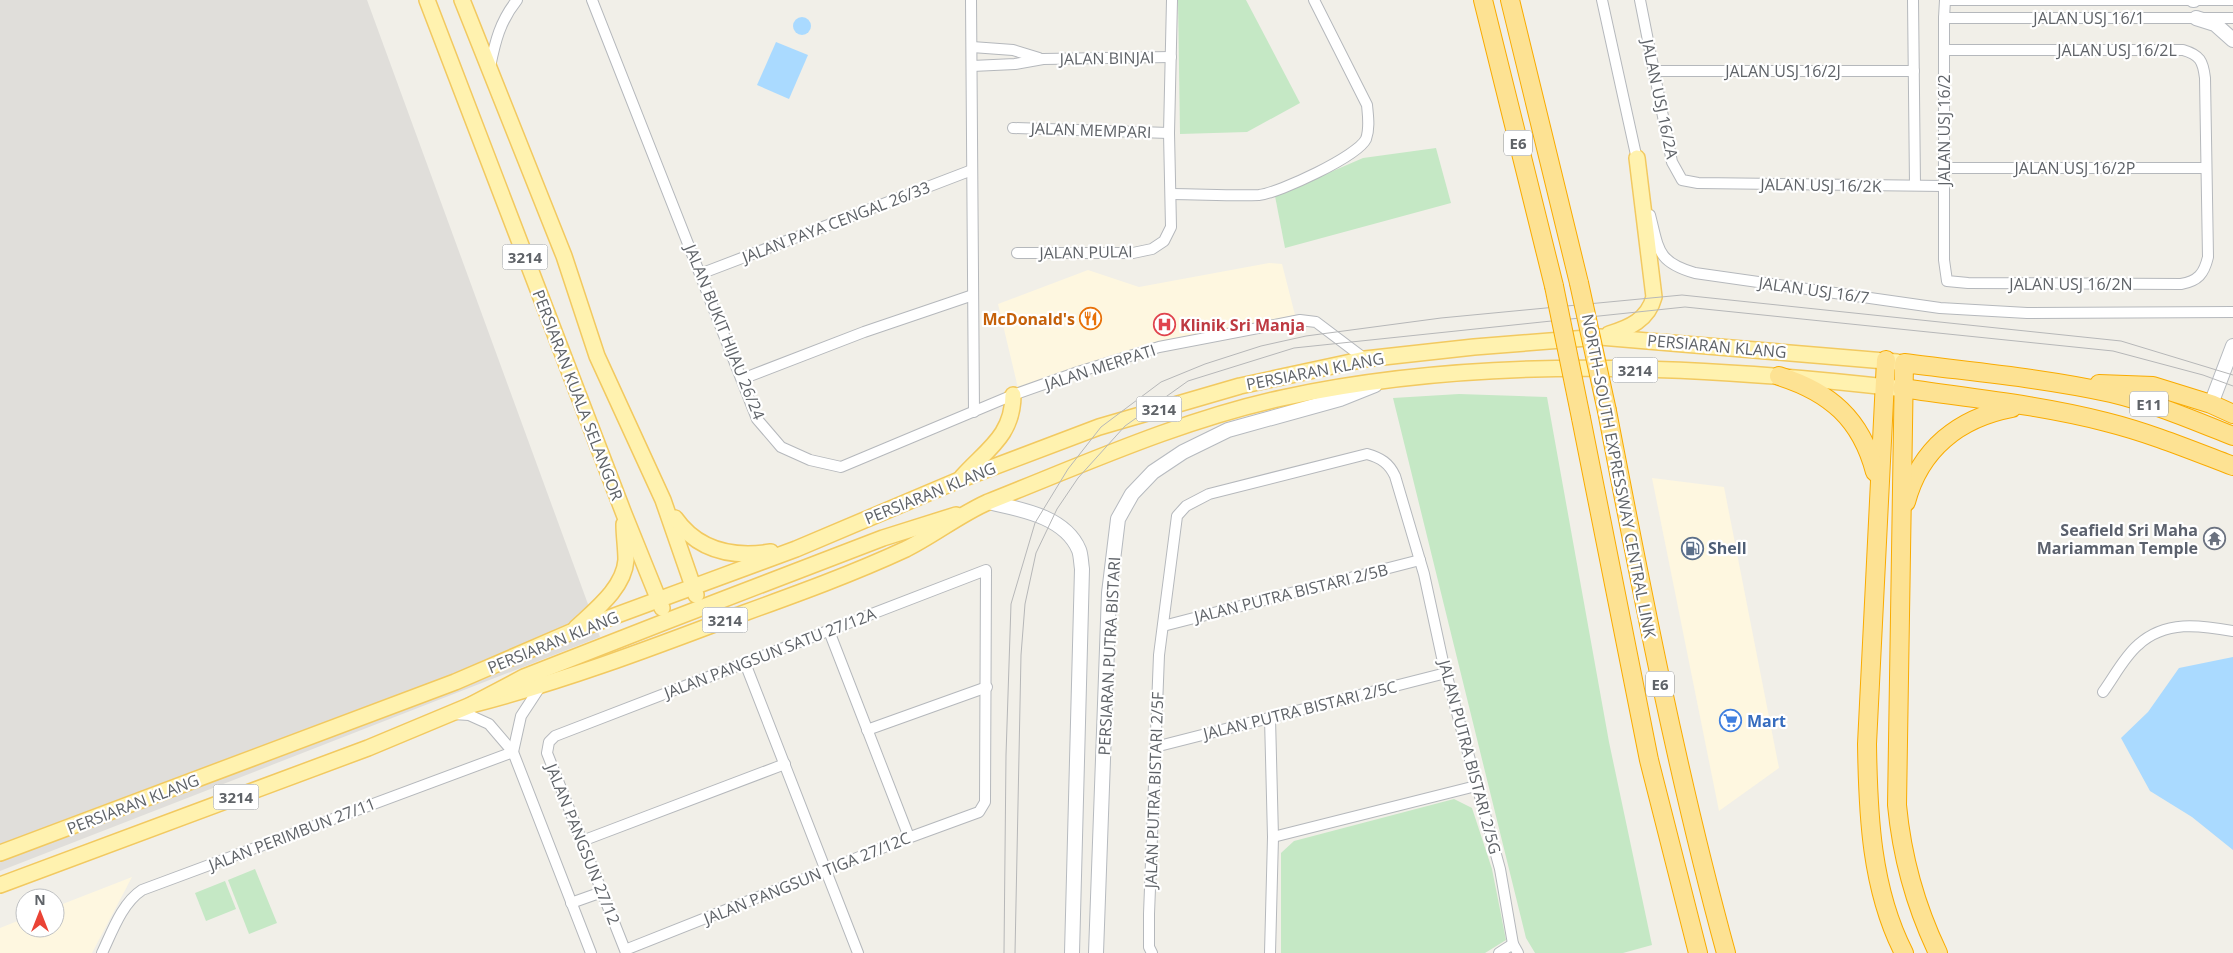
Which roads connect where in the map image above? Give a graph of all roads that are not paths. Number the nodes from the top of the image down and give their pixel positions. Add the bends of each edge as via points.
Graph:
1 (427, 0) edge
2 (462, 0) edge
3 (517, 0) edge
4 (592, 0) edge
5 (971, 0) edge
6 (1172, 0) edge
7 (1314, 0) edge
8 (1483, 0) edge
9 (1510, 0) edge
10 (1602, 0) edge
11 (1640, 0) edge
12 (1914, 0) edge
13 (1945, 0) edge
14 (2091, 0) edge
15 (2194, 0) edge
16 (2233, 0) edge
17 (1944, 18) junction
18 (2091, 18) junction
19 (2196, 18) junction
20 (2233, 18) edge
21 (2233, 40) edge
22 (972, 47) junction
23 (1944, 50) junction
24 (1171, 57) junction
25 (1043, 59) junction
26 (972, 66) junction
27 (490, 67) junction
28 (1914, 71) junction
29 (1653, 72) junction
30 (1013, 128) dead end
31 (1169, 133) junction
32 (1637, 158) junction
33 (1944, 168) junction
34 (2206, 168) junction
35 (972, 170) junction
36 (1698, 183) joint
37 (1915, 186) junction
38 (1944, 186) junction
39 (1171, 194) junction
40 (1017, 253) dead end
41 (1944, 260) joint
42 (2206, 264) joint
43 (700, 274) junction
44 (973, 295) junction
45 (2233, 312) edge
46 (1600, 337) junction
47 (2233, 346) edge
48 (1366, 359) junction
49 (1886, 360) junction
50 (1904, 363) junction
51 (1779, 376) junction
52 (742, 379) junction
53 (1385, 381) junction
54 (2062, 384) junction
55 (1884, 386) junction
56 (1902, 388) junction
57 (1013, 395) junction
58 (2211, 404) junction
59 (2022, 406) junction
60 (974, 412) junction
61 (2233, 414) edge
62 (2233, 436) edge
63 (2233, 466) edge
64 (959, 480) junction
65 (663, 500) junction
66 (988, 502) junction
67 (1878, 505) junction
68 (969, 511) junction
69 (624, 514) junction
70 (1900, 524) junction
71 (796, 549) junction
72 (1420, 560) junction
73 (694, 587) junction
74 (659, 600) junction
75 (701, 608) junction
76 (667, 620) junction
77 (1163, 626) junction
78 (829, 631) junction
79 (2233, 631) edge
80 (571, 632) junction
81 (745, 663) junction
82 (1446, 672) junction
83 (540, 687) junction
84 (987, 687) junction
85 (2103, 692) dead end
86 (471, 706) junction
87 (452, 714) junction
88 (1270, 718) junction
89 (867, 730) junction
90 (555, 736) joint
91 (1155, 747) junction
92 (513, 752) junction
93 (785, 764) junction
94 (1476, 786) junction
95 (1273, 837) junction
96 (908, 838) junction
97 (582, 841) junction
98 (0, 854) edge
99 (826, 870) junction
100 (0, 885) edge
101 (602, 892) junction
102 (572, 903) junction
103 (1515, 949) edge
104 (626, 952) edge
105 (102, 953) edge
106 (591, 953) edge
107 (858, 953) edge
108 (1072, 953) edge
109 (1096, 953) edge
110 (1152, 953) edge
111 (1270, 953) edge
112 (1499, 953) edge
113 (1698, 953) edge
114 (1726, 953) edge
115 (1904, 953) edge
116 (1938, 953) edge

1 - 69 main road, PERSIARAN KUALA SELANGOR / 3214
2 - 27 main road, PERSIARAN KUALA SELANGOR / 3214
3 - 27 street via 498,32
4 - 43 street, JALAN BUKIT HIJAU 26/24
5 - 22 street
6 - 24 street, JALAN PULAI
7 - 39 street via 1367,105 1369,124 1366,140 1356,152 1282,190 1261,195
8 - 113 highway, NORTH–SOUTH EXPRESSWAY CENTRAL LINK / E6, bridge via 1554,286 1648,760
9 - 114 highway, NORTH–SOUTH EXPRESSWAY CENTRAL LINK / E6, bridge via 1579,283 1664,700
10 - 32 street, JALAN USJ 16/7
11 - 29 street, JALAN USJ 16/2A
12 - 28 street, JALAN USJ 16/2
13 - 14 street, JALAN USJ 16/1
13 - 17 street, JALAN USJ 16/2
14 - 15 street, JALAN USJ 16/1
14 - 18 street
15 - 16 street, JALAN USJ 16/1
17 - 18 street, JALAN USJ 16/1
17 - 23 street, JALAN USJ 16/2
18 - 19 street, JALAN USJ 16/1
19 - 20 street, JALAN USJ 16/1
19 - 21 main road via 2215,24
22 - 25 street, JALAN BINJAI via 1013,50
22 - 26 street
23 - 33 street, JALAN USJ 16/2
23 - 34 street, JALAN USJ 16/2L via 2183,50 2195,54 2203,62 2205,78
24 - 25 street, JALAN BINJAI
24 - 31 street, JALAN PULAI
25 - 26 street, JALAN BINJAI
26 - 35 street
27 - 65 main road, PERSIARAN KUALA SELANGOR / 3214 via 564,256 597,356
28 - 29 street, JALAN USJ 16/2J
28 - 37 street, JALAN USJ 16/2
29 - 36 street, JALAN USJ 16/2A via 1672,162 1682,180
30 - 31 street, JALAN MEMPARI
31 - 39 street, JALAN PULAI
32 - 45 street, JALAN USJ 16/7 via 1657,245 1666,261 1695,273 1940,308 2027,313
32 - 46 main road via 1654,297 1646,314 1632,326
33 - 34 street, JALAN USJ 16/2P
33 - 38 street, JALAN USJ 16/2
34 - 42 street, JALAN USJ 16/2L
35 - 43 street, JALAN PAYA CENGAL 26/33
35 - 44 street
36 - 37 street, JALAN USJ 16/2K
37 - 38 street, JALAN USJ 16/2K
38 - 41 street, JALAN USJ 16/2
39 - 40 street, JALAN PULAI via 1171,227 1164,241 1152,249 1133,253
41 - 42 street, JALAN USJ 16/2N via 1947,281 1968,284 2181,284 2198,279
43 - 52 street, JALAN BUKIT HIJAU 26/24
44 - 52 street
44 - 60 street
46 - 48 main road, PERSIARAN KLANG / 3214
46 - 49 main road, PERSIARAN KLANG / 3214
47 - 58 main road
48 - 57 street, JALAN MERPATI via 1316,322 1300,320 1159,347
48 - 64 main road, PERSIARAN KLANG / 3214 via 1240,386 1099,426
49 - 50 main road, PERSIARAN KLANG / 3214
49 - 55 highway
50 - 54 highway, E11
50 - 56 highway
51 - 53 main road, PERSIARAN KLANG / 3214 via 1674,370 1490,370
51 - 55 main road, PERSIARAN KLANG / 3214
51 - 67 highway via 1825,396 1860,433 1871,455
52 - 60 street, JALAN BUKIT HIJAU 26/24 via 758,419 781,447 810,460 841,467
53 - 66 main road, PERSIARAN KLANG / 3214 via 1335,388 1223,414 1158,435
53 - 109 main road, PERSIARAN PUTRA BISTARI via 1340,398 1228,430 1183,452 1152,472 1132,494 1118,519 1109,593
54 - 58 highway via 2153,386
54 - 62 highway, E11 via 2148,404
55 - 56 main road, PERSIARAN KLANG / 3214
55 - 67 highway
56 - 59 highway, E11
56 - 70 highway
57 - 60 street, JALAN MERPATI
57 - 64 main road via 1012,416 1003,435
58 - 61 highway
59 - 63 highway, E11 via 2140,431
59 - 70 highway via 1982,415 1959,426 1940,442 1923,461 1911,483
64 - 71 main road, PERSIARAN KLANG / 3214
65 - 71 main road via 685,533 708,546 729,553 754,555
65 - 73 main road, PERSIARAN KUALA SELANGOR / 3214
66 - 68 main road, PERSIARAN KLANG / 3214
66 - 108 main road, PERSIARAN PUTRA BISTARI via 1041,517 1057,525 1079,550 1082,569
67 - 115 highway via 1868,744 1869,810 1878,873
68 - 75 main road, PERSIARAN KLANG via 883,538
68 - 83 main road, PERSIARAN KLANG / 3214 via 922,541 849,574
69 - 74 main road, PERSIARAN KUALA SELANGOR / 3214
69 - 80 main road via 626,562 619,582 604,602
70 - 116 highway via 1899,830 1920,916
71 - 73 main road, PERSIARAN KLANG / 3214
72 - 77 street, JALAN PUTRA BISTARI 2/5B
72 - 77 street, JALAN PUTRA BISTARI 2/5G via 1390,466 1367,454 1337,461 1209,494 1186,506 1177,516
72 - 82 street, JALAN PUTRA BISTARI 2/5G
73 - 74 main road, PERSIARAN KLANG / 3214
73 - 75 main road, PERSIARAN KUALA SELANGOR / 3214
74 - 76 main road, PERSIARAN KUALA SELANGOR / 3214
74 - 80 main road, PERSIARAN KLANG / 3214
75 - 76 main road, PERSIARAN KLANG
76 - 86 main road, PERSIARAN KLANG via 524,678
77 - 91 street, JALAN PUTRA BISTARI 2/5F
78 - 81 street, JALAN PANGSUN SATU 27/12A
78 - 84 street, JALAN PANGSUN SATU 27/12A via 986,570
78 - 89 street
79 - 85 street via 2187,625 2161,629 2137,645
80 - 98 main road, PERSIARAN KLANG / 3214 via 446,685
81 - 90 street, JALAN PANGSUN SATU 27/12A
81 - 93 street
82 - 88 street, JALAN PUTRA BISTARI 2/5C
82 - 94 street, JALAN PUTRA BISTARI 2/5G
83 - 86 main road, PERSIARAN KLANG / 3214
83 - 92 street via 521,716
84 - 89 street
84 - 96 street, JALAN PANGSUN TIGA 27/12C via 986,802 980,812
86 - 87 main road, PERSIARAN KLANG / 3214
87 - 92 street via 469,715 489,724
87 - 100 main road, PERSIARAN KLANG / 3214
88 - 91 street, JALAN PUTRA BISTARI 2/5C
88 - 95 street
89 - 96 street
90 - 97 street, JALAN PANGSUN 27/12 via 549,742 547,753
91 - 110 street, JALAN PUTRA BISTARI 2/5F via 1149,914 1149,947
92 - 102 street
92 - 105 street, JALAN PERIMBUN 27/11 via 142,890 123,912
93 - 97 street
93 - 99 street
94 - 95 street
94 - 103 street, JALAN PUTRA BISTARI 2/5G via 1500,869
95 - 111 street
96 - 99 street, JALAN PANGSUN TIGA 27/12C
97 - 101 street, JALAN PANGSUN 27/12
99 - 104 street, JALAN PANGSUN TIGA 27/12C
99 - 107 street
101 - 102 street
101 - 104 street, JALAN PANGSUN 27/12
102 - 106 street
103 - 112 street

